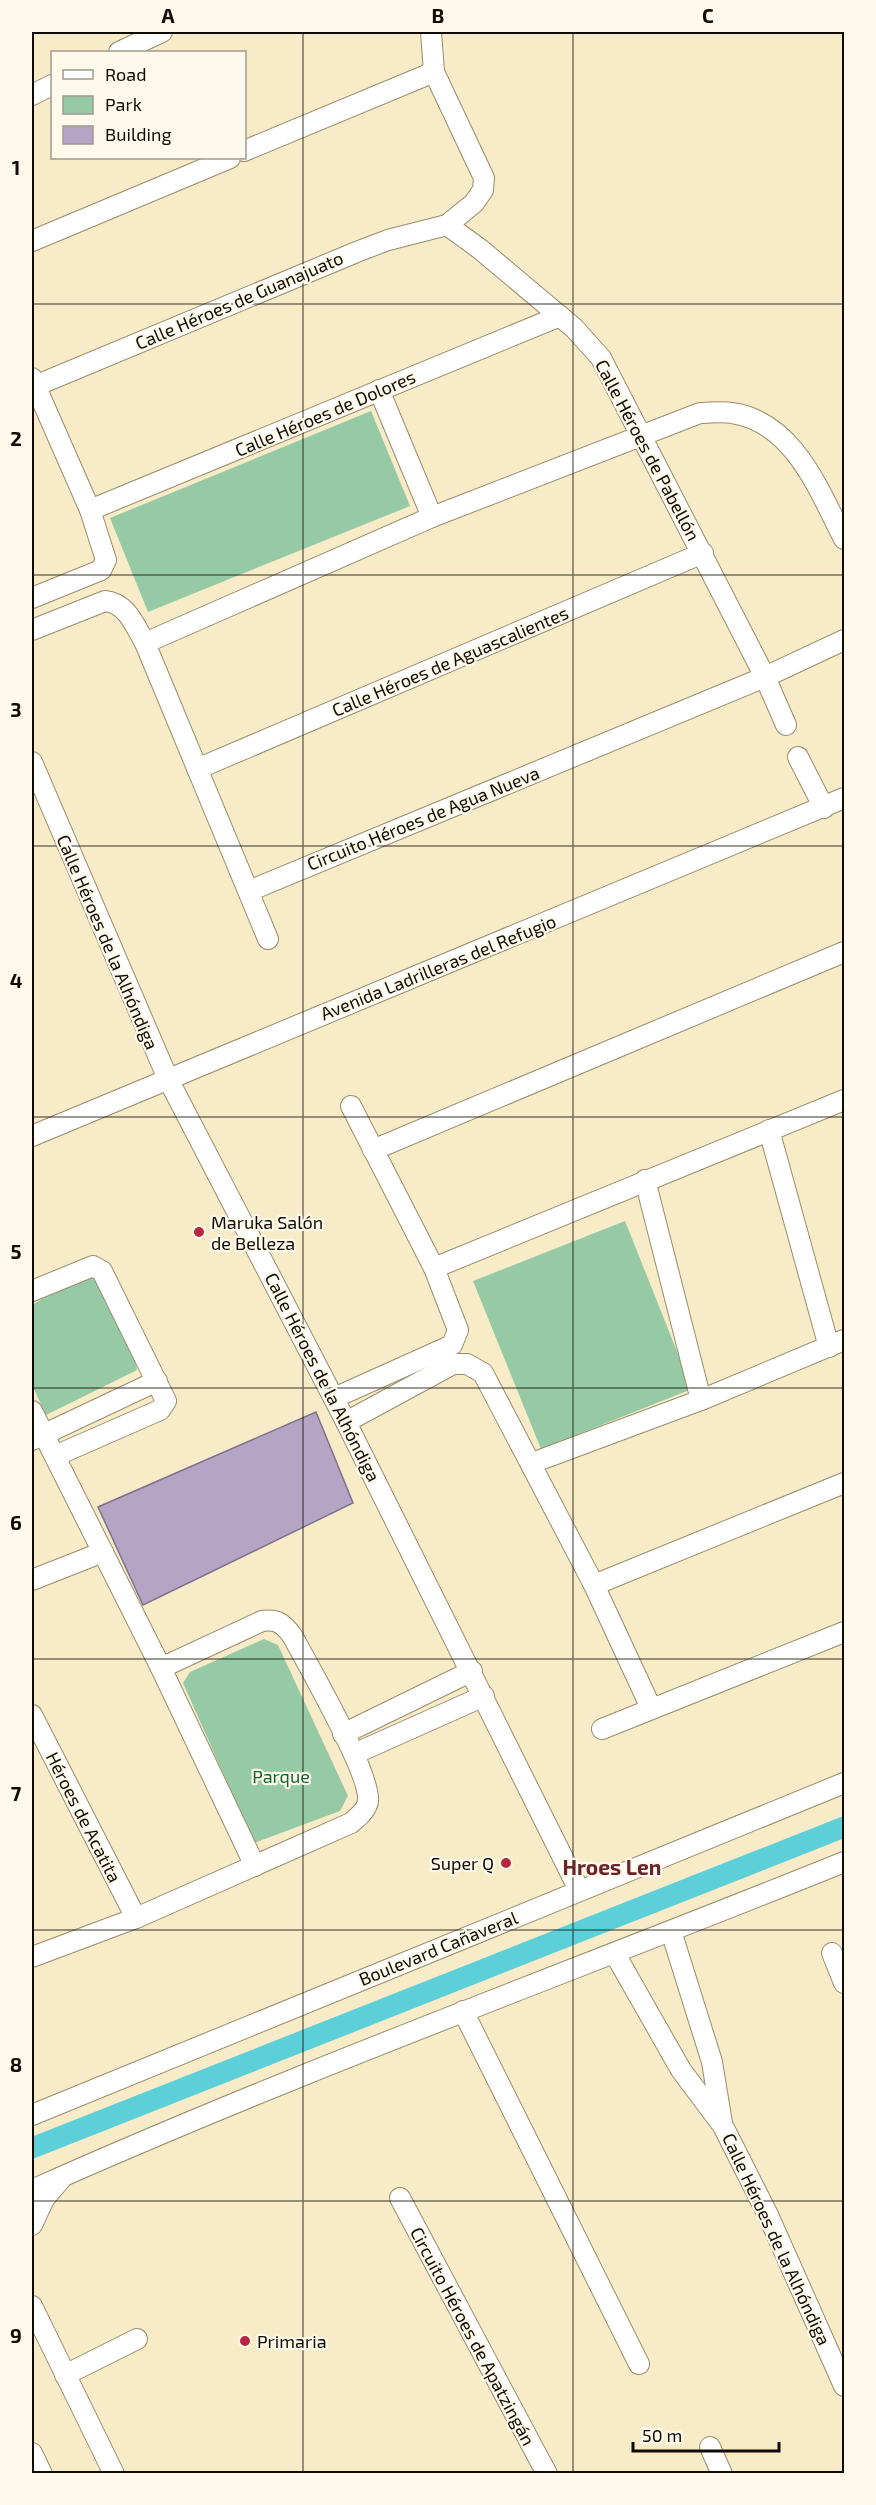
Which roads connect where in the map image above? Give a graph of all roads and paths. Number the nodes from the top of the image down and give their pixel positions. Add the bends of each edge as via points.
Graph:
1 (162, 32) edge
2 (431, 32) edge
3 (121, 51) edge
4 (434, 72) junction
5 (51, 86) edge
6 (32, 95) edge
7 (246, 150) edge
8 (228, 159) edge
9 (447, 225) junction
10 (32, 241) edge
11 (560, 316) junction
12 (33, 382) edge
13 (379, 390) junction
14 (642, 435) junction
15 (90, 510) junction
16 (432, 517) junction
17 (844, 539) edge
18 (703, 554) junction
19 (32, 598) edge
20 (32, 630) edge
21 (844, 640) edge
22 (145, 643) junction
23 (765, 677) junction
24 (786, 725) dead end
25 (798, 757) dead end
26 (32, 762) edge
27 (197, 769) junction
28 (844, 798) edge
29 (824, 808) junction
30 (249, 891) junction
31 (268, 939) dead end
32 (844, 952) edge
33 (168, 1079) junction
34 (844, 1100) edge
35 (351, 1106) dead end
36 (769, 1130) junction
37 (32, 1136) edge
38 (373, 1150) junction
39 (645, 1180) junction
40 (434, 1268) junction
41 (32, 1291) edge
42 (837, 1343) edge
43 (156, 1381) junction
44 (334, 1398) junction
45 (701, 1400) junction
46 (32, 1412) edge
47 (346, 1422) junction
48 (38, 1438) edge
49 (55, 1456) junction
50 (532, 1463) junction
51 (844, 1483) edge
52 (103, 1552) junction
53 (32, 1580) edge
54 (594, 1585) junction
55 (844, 1632) edge
56 (161, 1668) junction
57 (472, 1671) junction
58 (484, 1696) junction
59 (651, 1708) junction
60 (32, 1715) edge
61 (602, 1729) dead end
62 (343, 1734) junction
63 (354, 1754) junction
64 (844, 1783) edge
65 (844, 1862) edge
66 (255, 1866) junction
67 (579, 1890) junction
68 (136, 1918) junction
69 (671, 1931) junction
70 (832, 1953) dead end
71 (615, 1954) junction
72 (32, 1957) edge
73 (844, 1983) edge
74 (463, 2011) junction
75 (32, 2115) edge
76 (723, 2126) junction
77 (64, 2176) junction
78 (32, 2190) edge
79 (400, 2198) dead end
80 (32, 2225) edge
81 (32, 2306) edge
82 (137, 2339) dead end
83 (639, 2364) dead end
84 (65, 2375) junction
85 (844, 2386) edge
86 (710, 2447) dead end
87 (32, 2453) edge
88 (42, 2474) edge
89 (114, 2474) edge
90 (547, 2474) edge
91 (722, 2474) edge

1 - 3 street
2 - 4 street
4 - 7 street
4 - 9 street via 484,178 483,190 474,203
5 - 6 street
8 - 10 street
9 - 11 street, Calle Héroes de Pabellón
9 - 12 street, Calle Héroes de Guanajuato via 388,240
11 - 13 street, Calle Héroes de Dolores
11 - 14 street, Calle Héroes de Pabellón via 602,358
12 - 15 street
13 - 15 street, Calle Héroes de Dolores
13 - 16 street
14 - 16 street
14 - 17 street via 700,413 731,412 763,424 804,463
14 - 18 street, Calle Héroes de Pabellón
15 - 19 street via 106,560 101,570
16 - 22 street
18 - 23 street, Calle Héroes de Pabellón
18 - 27 street, Calle Héroes de Aguascalientes
20 - 22 street via 105,601 114,602 129,614
21 - 23 street, Circuito Héroes de Agua Nueva
22 - 27 street
23 - 24 street, Calle Héroes de Pabellón
23 - 30 street, Circuito Héroes de Agua Nueva
25 - 29 street
26 - 33 street, Calle Héroes de la Alhóndiga
27 - 30 street
28 - 29 street, Avenida Ladrilleras del Refugio
29 - 33 street, Avenida Ladrilleras del Refugio
30 - 31 street
32 - 38 street
33 - 37 street, Avenida Ladrilleras del Refugio
33 - 44 street, Calle Héroes de la Alhóndiga
34 - 36 street
35 - 38 street
36 - 39 street
36 - 42 street
38 - 40 street
39 - 40 street
39 - 45 street
40 - 44 street via 458,1330 456,1340
41 - 43 street via 93,1266 102,1271
42 - 45 street
43 - 48 street
43 - 49 street via 165,1401 163,1407
44 - 47 street, Calle Héroes de la Alhóndiga
45 - 50 street
46 - 48 street
47 - 50 street via 453,1364 467,1364 483,1373
47 - 57 street, Calle Héroes de la Alhóndiga
48 - 49 street
49 - 52 street
50 - 54 street
51 - 54 street
52 - 53 street
52 - 56 street
54 - 59 street
55 - 59 street
56 - 62 street via 262,1621 277,1620 293,1637
56 - 66 street
57 - 58 street, Calle Héroes de la Alhóndiga
57 - 62 street
58 - 63 street
58 - 67 street, Calle Héroes de la Alhóndiga
59 - 61 street
60 - 68 street, Héroes de Acatita
62 - 63 street
63 - 66 street via 368,1801 360,1815 351,1823
64 - 67 street, Boulevard Cañaveral
65 - 69 street
66 - 68 street
67 - 75 street, Boulevard Cañaveral
68 - 72 street
69 - 71 street
69 - 76 street, Calle Héroes de la Alhóndiga via 712,2062
70 - 73 street
71 - 74 street
71 - 76 street, Calle Héroes de la Alhóndiga via 681,2070
74 - 77 street
74 - 83 street
76 - 85 street, Calle Héroes de la Alhóndiga via 773,2225
77 - 78 street
77 - 80 street via 44,2199
79 - 90 street, Circuito Héroes de Apatzingán
81 - 84 street
82 - 84 street
84 - 89 street
86 - 91 street
87 - 88 street

